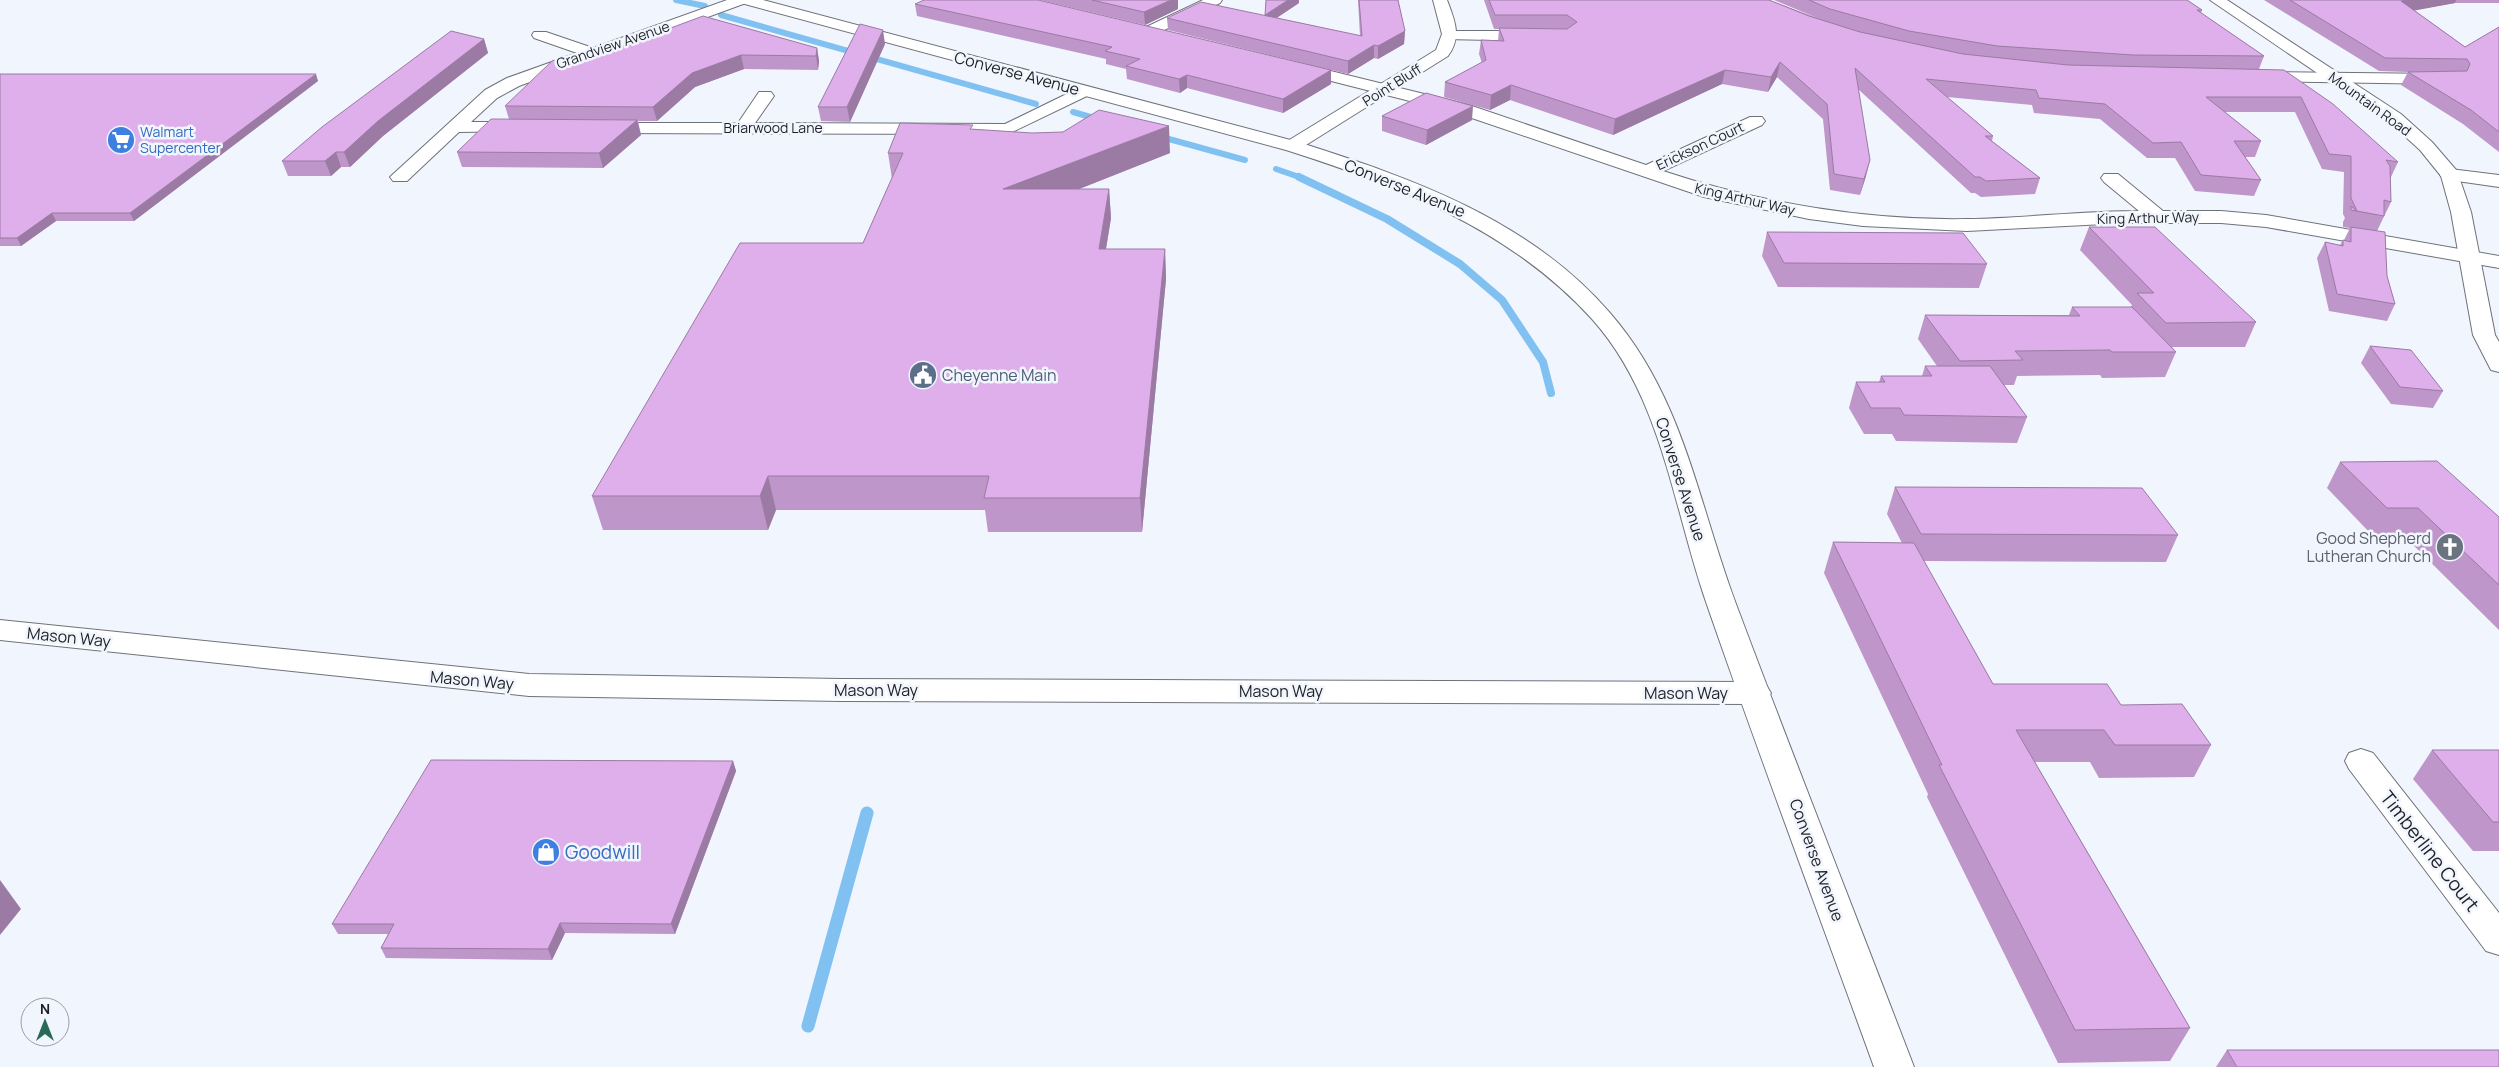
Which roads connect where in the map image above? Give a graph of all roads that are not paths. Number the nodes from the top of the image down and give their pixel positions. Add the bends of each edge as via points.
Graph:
1 (741, 0) edge
2 (746, 0) edge
3 (1215, 0) edge
4 (1440, 0) edge
5 (2217, 0) edge
6 (1129, 27) edge
7 (1148, 32) junction
8 (540, 35) dead end
9 (1451, 36) junction
10 (1556, 36) edge
11 (1177, 39) edge
12 (592, 53) junction
13 (1281, 64) edge
14 (2240, 77) edge
15 (2336, 78) junction
16 (2454, 79) edge
17 (1385, 90) junction
18 (1083, 91) junction
19 (765, 96) dead end
20 (1756, 121) dead end
21 (453, 127) junction
22 (533, 128) edge
23 (583, 128) edge
24 (743, 128) junction
25 (1292, 146) junction
26 (1645, 172) junction
27 (2450, 175) junction
28 (400, 177) dead end
29 (2111, 178) dead end
30 (2499, 181) edge
31 (2157, 216) junction
32 (2470, 257) junction
33 (2499, 262) edge
34 (2499, 365) edge
35 (0, 630) edge
36 (1755, 694) junction
37 (2361, 761) dead end
38 (2499, 940) edge
39 (1894, 1067) edge

1 - 12 street, Grandview Avenue
2 - 18 street, Converse Avenue
3 - 7 street
4 - 9 street
5 - 15 street, Mountain Road
6 - 7 street
7 - 11 street
8 - 12 street
9 - 10 street
9 - 17 street, Point Bluff via 1442,54
12 - 21 street, Grandview Avenue via 512,82 491,94
13 - 17 street, King Arthur Way
14 - 15 street
15 - 16 street
15 - 27 street, Mountain Road via 2395,118 2426,146
17 - 25 street, Point Bluff
17 - 26 street, King Arthur Way via 1505,122
18 - 24 street, Briarwood Lane via 1008,129
18 - 25 street, Converse Avenue
19 - 24 street
20 - 26 street, Erickson Court
21 - 22 street
21 - 28 street, Grandview Avenue
23 - 24 street, Briarwood Lane
25 - 36 street, Converse Avenue via 1423,191 1472,215 1559,275 1599,313 1626,346 1661,417 1687,488 1713,581
26 - 31 street, King Arthur Way via 1757,204 1864,220 1967,225
27 - 30 street
27 - 32 street, Mountain Road
29 - 31 street
31 - 32 street, King Arthur Way via 2266,221
32 - 33 street, King Arthur Way
32 - 34 street, Mountain Road via 2484,335
35 - 36 street, Mason Way via 529,685 802,690
36 - 39 street, Converse Avenue
37 - 38 street, Timberline Court

